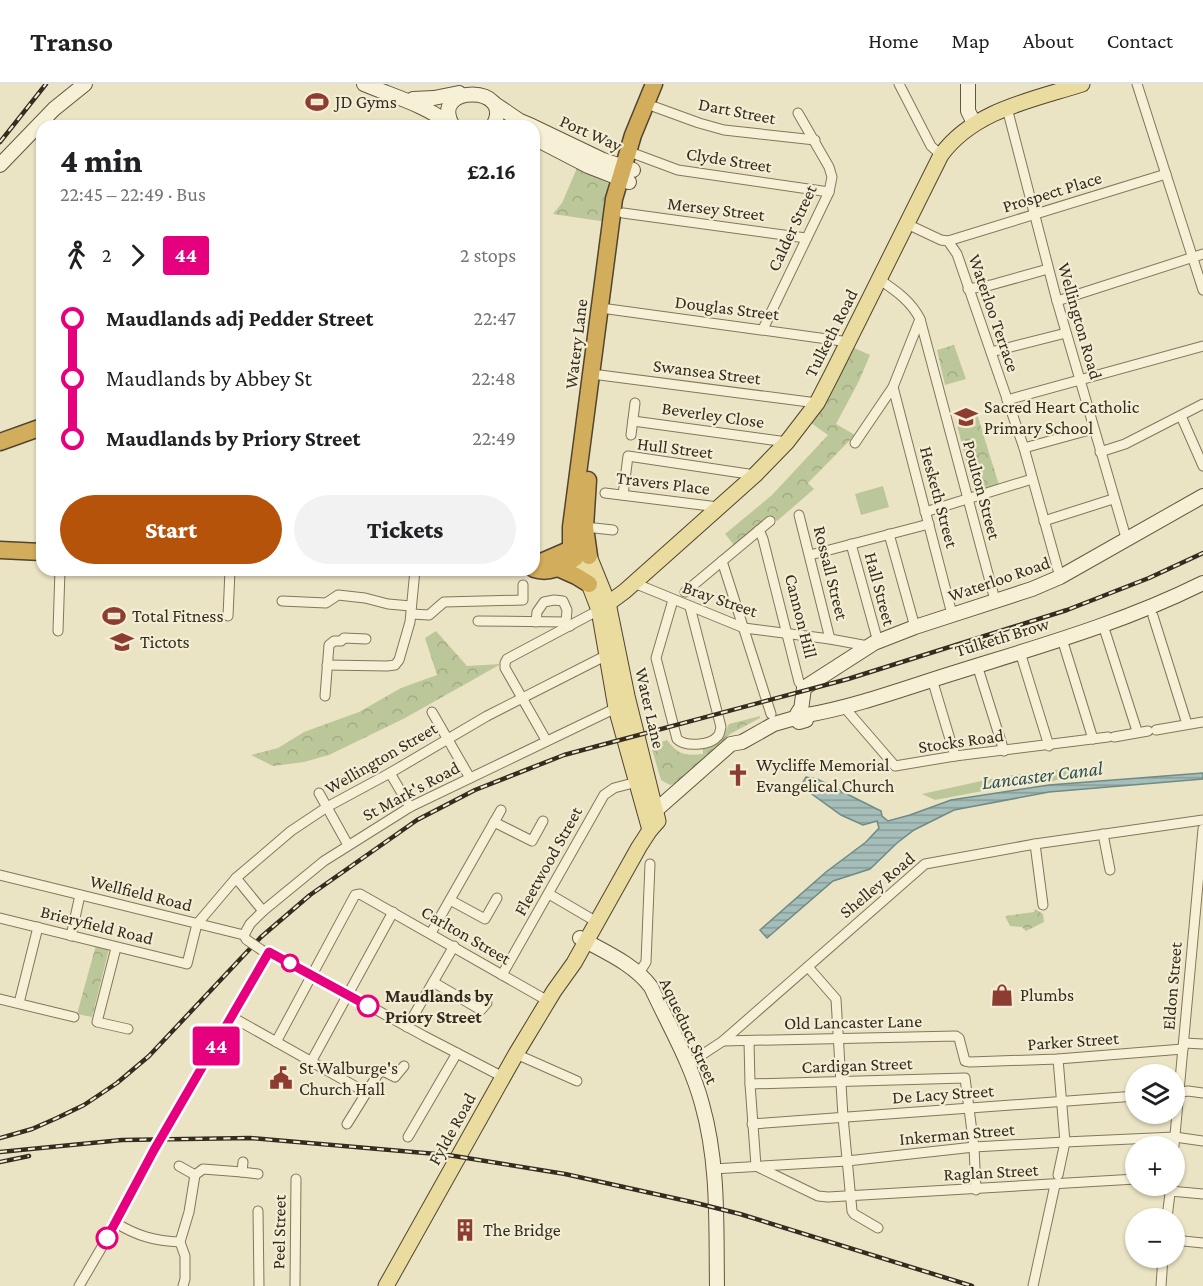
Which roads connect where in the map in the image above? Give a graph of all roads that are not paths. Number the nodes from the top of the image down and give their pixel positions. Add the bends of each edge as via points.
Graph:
1 (85, 84) edge
2 (364, 84) edge
3 (492, 84) edge
4 (654, 84) edge
5 (667, 84) edge
6 (899, 84) edge
7 (968, 84) edge
8 (1082, 84) edge
9 (1137, 84) edge
10 (466, 89) edge
11 (401, 99) junction
12 (494, 101) junction
13 (656, 107) junction
14 (1006, 108) junction
15 (798, 113) dead end
16 (43, 120) edge
17 (445, 120) edge
18 (450, 120) edge
19 (495, 120) edge
20 (519, 120) edge
21 (974, 123) junction
22 (36, 128) edge
23 (540, 129) edge
24 (540, 141) edge
25 (815, 141) junction
26 (941, 155) junction
27 (0, 165) edge
28 (628, 167) junction
29 (1166, 174) junction
30 (829, 192) junction
31 (623, 213) junction
32 (1035, 215) junction
33 (907, 224) junction
34 (806, 238) junction
35 (948, 241) junction
36 (1203, 254) edge
37 (1193, 258) junction
38 (1048, 269) junction
39 (880, 280) junction
40 (968, 289) junction
41 (1203, 290) edge
42 (1057, 301) junction
43 (605, 308) junction
44 (920, 319) junction
45 (763, 329) junction
46 (1066, 333) junction
47 (849, 342) junction
48 (1203, 346) edge
49 (991, 352) junction
50 (596, 374) junction
51 (1080, 381) junction
52 (893, 387) junction
53 (1007, 400) junction
54 (635, 403) dead end
55 (817, 403) junction
56 (1203, 404) edge
57 (1181, 416) junction
58 (633, 420) junction
59 (36, 429) edge
60 (1093, 429) junction
61 (631, 435) dead end
62 (0, 442) edge
63 (788, 442) junction
64 (855, 443) dead end
65 (1024, 448) junction
66 (1100, 452) junction
67 (1203, 466) edge
68 (755, 475) junction
69 (1032, 479) junction
70 (590, 495) junction
71 (623, 495) junction
72 (1203, 496) edge
73 (967, 499) junction
74 (1113, 499) junction
75 (718, 507) junction
76 (925, 512) junction
77 (799, 515) dead end
78 (770, 521) dead end
79 (1044, 521) junction
80 (929, 524) junction
81 (578, 527) junction
82 (613, 530) dead end
83 (759, 530) junction
84 (889, 534) junction
85 (1127, 541) junction
86 (851, 544) junction
87 (0, 550) edge
88 (36, 552) edge
89 (810, 555) junction
90 (583, 561) junction
91 (722, 561) junction
92 (542, 566) edge
93 (60, 576) edge
94 (230, 576) edge
95 (415, 576) edge
96 (1060, 577) junction
97 (523, 585) dead end
98 (1201, 586) edge
99 (630, 587) junction
100 (685, 592) dead end
101 (673, 600) junction
102 (994, 600) junction
103 (282, 602) dead end
104 (690, 607) junction
105 (412, 610) junction
106 (606, 611) junction
107 (952, 614) junction
108 (228, 616) dead end
109 (1153, 616) dead end
110 (478, 621) dead end
111 (536, 622) junction
112 (568, 624) junction
113 (1103, 625) junction
114 (915, 627) junction
115 (744, 628) junction
116 (58, 631) dead end
117 (788, 634) junction
118 (366, 639) dead end
119 (830, 639) junction
120 (1062, 639) junction
121 (873, 644) junction
122 (1020, 652) junction
123 (607, 656) junction
124 (327, 665) junction
125 (977, 665) junction
126 (932, 680) junction
127 (804, 688) junction
128 (325, 696) dead end
129 (522, 697) junction
130 (844, 707) junction
131 (616, 708) junction
132 (432, 711) dead end
133 (771, 714) dead end
134 (801, 714) junction
135 (1203, 722) edge
136 (1187, 724) junction
137 (1137, 732) junction
138 (448, 739) junction
139 (546, 740) junction
140 (1093, 740) junction
141 (742, 742) junction
142 (1049, 746) junction
143 (1005, 751) junction
144 (955, 756) junction
145 (390, 773) junction
146 (470, 778) junction
147 (643, 783) junction
148 (319, 793) dead end
149 (673, 795) junction
150 (327, 807) junction
151 (410, 807) junction
152 (501, 810) dead end
153 (1203, 820) edge
154 (543, 821) dead end
155 (652, 821) junction
156 (494, 822) junction
157 (1203, 829) edge
158 (1103, 834) junction
159 (1035, 844) junction
160 (348, 846) junction
161 (650, 864) dead end
162 (1110, 870) dead end
163 (0, 875) edge
164 (236, 878) junction
165 (549, 894) junction
166 (80, 895) junction
167 (496, 898) dead end
168 (450, 900) junction
169 (1043, 905) dead end
170 (263, 911) junction
171 (393, 912) junction
172 (0, 918) edge
173 (590, 918) junction
174 (197, 924) junction
175 (38, 927) junction
176 (430, 933) junction
177 (71, 936) junction
178 (246, 938) junction
179 (583, 940) junction
180 (454, 946) junction
181 (116, 948) junction
182 (266, 952) junction
183 (808, 967) junction
184 (639, 973) junction
185 (502, 975) junction
186 (312, 976) junction
187 (433, 982) junction
188 (349, 995) junction
189 (551, 996) junction
190 (0, 999) edge
191 (18, 1003) junction
192 (487, 1003) dead end
193 (74, 1017) dead end
194 (232, 1017) junction
195 (406, 1027) junction
196 (128, 1029) dead end
197 (838, 1039) junction
198 (723, 1041) junction
199 (749, 1041) junction
200 (276, 1042) junction
201 (1203, 1044) edge
202 (1183, 1046) junction
203 (457, 1053) junction
204 (516, 1054) junction
205 (1058, 1059) junction
206 (965, 1060) joint
207 (311, 1062) junction
208 (688, 1064) junction
209 (1181, 1064) edge
210 (404, 1066) dead end
211 (503, 1077) junction
212 (577, 1081) dead end
213 (842, 1082) junction
214 (750, 1084) junction
215 (1185, 1092) edge
216 (367, 1093) junction
217 (1203, 1093) edge
218 (1125, 1097) edge
219 (1063, 1102) junction
220 (968, 1108) junction
221 (843, 1118) junction
222 (348, 1124) dead end
223 (752, 1124) junction
224 (408, 1137) dead end
225 (1203, 1141) edge
226 (1065, 1142) junction
227 (1125, 1142) edge
228 (1185, 1142) edge
229 (974, 1148) junction
230 (847, 1161) junction
231 (243, 1162) dead end
232 (179, 1166) dead end
233 (756, 1166) junction
234 (713, 1169) junction
235 (242, 1172) junction
236 (258, 1174) dead end
237 (195, 1175) junction
238 (296, 1179) dead end
239 (1125, 1179) edge
240 (1057, 1180) junction
241 (976, 1190) junction
242 (1185, 1191) edge
243 (1203, 1194) edge
244 (849, 1196) junction
245 (258, 1211) dead end
246 (116, 1223) junction
247 (879, 1228) dead end
248 (1185, 1241) edge
249 (180, 1242) junction
250 (1203, 1243) edge
251 (1162, 1268) edge
252 (187, 1282) edge
253 (79, 1286) edge
254 (259, 1286) edge
255 (295, 1286) edge
256 (386, 1286) edge
257 (717, 1286) edge
258 (1034, 1286) edge
259 (1161, 1286) edge

1 - 16 street
2 - 11 street
3 - 12 street
4 - 28 highway, Watery Lane
5 - 13 highway, Watery Lane
6 - 26 street via 931,146
7 - 21 street via 968,111
8 - 14 main road, Tulketh Road
9 - 29 street
10 - 11 street via 420,100
10 - 12 street, Port Way via 482,90
10 - 18 street via 449,106
11 - 17 street
12 - 19 street
12 - 20 street, Port Way
13 - 25 street, Dart Street via 724,130
13 - 28 highway, Watery Lane
14 - 21 main road, Tulketh Road
14 - 32 street, Wellington Road
15 - 25 street, Calder Street
21 - 26 main road, Tulketh Road
22 - 27 street
23 - 28 street, Port Way
24 - 28 street, Port Way via 588,166
25 - 30 street, Calder Street via 832,177
26 - 33 main road, Tulketh Road
28 - 30 street, Clyde Street via 678,170
28 - 31 highway, Watery Lane
28 - 43 highway, Watery Lane via 614,199
29 - 32 street, Prospect Place
29 - 37 street
30 - 34 street, Calder Street
31 - 34 street, Mersey Street
31 - 43 highway, Watery Lane
32 - 35 street, Prospect Place
32 - 38 street, Wellington Road
33 - 35 street, Waterloo Terrace
33 - 39 main road, Tulketh Road
34 - 45 street, Calder Street
35 - 40 street, Waterloo Terrace via 957,254
36 - 37 street
37 - 41 street
37 - 42 street
38 - 40 street
38 - 42 street, Wellington Road
39 - 44 street via 903,296
39 - 47 main road, Tulketh Road
40 - 49 street, Waterloo Terrace
42 - 46 street, Wellington Road
43 - 45 street, Douglas Street
43 - 50 highway, Watery Lane
44 - 52 street
44 - 73 street, Poulton Street
45 - 47 street, Douglas Street
46 - 49 street
46 - 51 street, Wellington Road
47 - 55 main road, Tulketh Road
48 - 51 street
49 - 53 street, Waterloo Terrace
50 - 55 street, Swansea Street
50 - 70 highway, Watery Lane
51 - 53 street
51 - 60 street, Wellington Road
52 - 64 street
52 - 76 street, Hesketh Street
53 - 65 street, Waterloo Terrace
54 - 58 street, Beverley Close
55 - 63 main road, Tulketh Road
56 - 57 street
57 - 66 street
57 - 67 street
58 - 61 street, Beverley Close
58 - 63 street, Beverley Close
59 - 62 highway
60 - 65 street
60 - 66 street, Wellington Road
63 - 68 main road, Tulketh Road
65 - 69 street, Waterloo Terrace
66 - 74 street, Wellington Road
68 - 71 street, Hull Street via 628,456
68 - 75 main road, Tulketh Road
69 - 73 street
69 - 79 street, Waterloo Terrace
70 - 71 street, Travers Place
70 - 81 highway, Watery Lane
70 - 90 highway via 579,518
71 - 75 street, Travers Place
72 - 85 street, Waterloo Road
73 - 76 street
73 - 102 street, Poulton Street
74 - 79 street
74 - 85 street, Wellington Road
75 - 99 main road, Tulketh Road
76 - 80 street, Hesketh Street
77 - 89 street, Rossall Street
78 - 83 street
79 - 96 street, Waterloo Terrace
80 - 84 street
80 - 107 street, Hesketh Street
81 - 82 street
81 - 90 highway, Watery Lane
81 - 92 highway via 547,554
83 - 91 street
83 - 117 street, Cannon Hill
84 - 86 street
84 - 114 street
85 - 96 street, Waterloo Road
86 - 89 street
86 - 121 street, Hall Street
87 - 88 highway
89 - 119 street, Rossall Street
90 - 92 highway
90 - 92 highway via 576,576
90 - 99 main road via 613,585
90 - 106 main road, Watery Lane
91 - 100 street
91 - 115 street
93 - 116 street
94 - 108 street
95 - 105 street
96 - 102 street, Waterloo Road
97 - 105 street via 523,600 444,602 429,615
98 - 113 street, Tulketh Brow
99 - 101 street, Bray Street
99 - 106 main road
101 - 104 street, Bray Street
101 - 104 street via 656,658 677,739 690,746 714,740 721,727
102 - 107 street, Waterloo Road
103 - 105 street via 326,603 338,596
104 - 115 street, Bray Street
105 - 124 street via 395,665
106 - 112 street
106 - 123 main road, Water Lane
106 - 147 main road, Water Lane
107 - 114 street, Waterloo Road
109 - 136 street
110 - 111 street
111 - 112 street
111 - 112 street via 544,602 554,600 563,601
112 - 129 street via 507,659 505,668
113 - 120 street, Tulketh Brow
113 - 137 street
114 - 121 street, Waterloo Road
115 - 117 street, Bray Street
115 - 133 street
117 - 119 street, Bray Street
117 - 127 street, Cannon Hill via 799,682
118 - 124 street via 334,641 329,645
119 - 121 street, Bray Street
120 - 122 street, Tulketh Brow
120 - 140 street
121 - 127 street, Waterloo Road
122 - 125 street, Tulketh Brow
122 - 142 street
123 - 129 street, Wellington Street
123 - 131 main road, Water Lane
124 - 128 street
125 - 126 street, Tulketh Brow
125 - 143 street
126 - 130 street, Tulketh Brow
126 - 144 street
127 - 134 street, Cannon Hill
129 - 138 street, Wellington Street
129 - 139 street
130 - 134 street, Tulketh Brow
130 - 144 street, Stocks Road via 895,766
131 - 139 street, St Mark's Road
131 - 147 main road, Water Lane
132 - 138 street
134 - 141 street, Tulketh Brow
135 - 136 street, Stocks Road
136 - 137 street, Stocks Road
137 - 140 street, Stocks Road
138 - 145 street, Wellington Street
138 - 146 street
139 - 146 street, St Mark's Road
140 - 142 street, Stocks Road
141 - 149 street, Tulketh Brow via 731,744
141 - 155 street, Tulketh Brow
142 - 143 street, Stocks Road
143 - 144 street, Stocks Road
145 - 150 street, Wellington Street
145 - 151 street
146 - 151 street, St Mark's Road
147 - 149 street
147 - 155 main road, Water Lane
147 - 165 street, Fleetwood Street via 614,788 604,795
148 - 150 street
149 - 155 street, Tulketh Brow
150 - 160 street
150 - 164 street, Wellington Street via 291,831
151 - 160 street, St Mark's Road
152 - 156 street
153 - 158 street, Shelley Road
154 - 156 street via 532,841
155 - 173 main road, Fylde Road
155 - 179 main road, Fylde Road
156 - 168 street
157 - 202 street, Eldon Street
158 - 159 street, Shelley Road
158 - 162 street
159 - 169 street
159 - 183 street, Shelley Road via 925,864
160 - 170 street, St Mark's Road
161 - 184 street, Aqueduct Street via 646,962
163 - 166 street, Wellfield Road
164 - 170 street
164 - 174 street, Wellington Street
165 - 173 street
165 - 185 street, Fleetwood Street
166 - 174 street, Wellfield Road
166 - 177 street
167 - 168 street via 485,919
168 - 176 street
170 - 178 street, St Mark's Road via 250,924
171 - 176 street, Carlton Street
171 - 186 street, Carlton Street via 355,895
171 - 188 street
172 - 175 street, Brieryfield Road
173 - 179 main road, Fylde Road
174 - 178 street, Wellfield Road
174 - 181 street, Brieryfield Road via 187,964
175 - 177 street, Brieryfield Road
175 - 191 street
176 - 180 street, Carlton Street
177 - 181 street, Brieryfield Road
178 - 182 street, Wellfield Road, bridge
179 - 184 street, Aqueduct Street
179 - 189 main road, Fylde Road
180 - 185 street, Carlton Street
180 - 187 street
181 - 196 street via 97,1022
182 - 186 street, Wellfield Road
182 - 194 street
183 - 197 street via 836,999
183 - 198 street, Shelley Road
184 - 208 street, Aqueduct Street via 651,987
185 - 189 street, Carlton Street
186 - 188 street, Wellfield Road
186 - 200 street
187 - 192 street via 481,1010
187 - 195 street
188 - 195 street, Wellfield Road
188 - 207 street
189 - 204 main road, Fylde Road
190 - 191 street
191 - 193 street
194 - 200 street
194 - 246 street, bridge
195 - 203 street, Wellfield Road
197 - 199 street, Old Lancaster Lane
197 - 206 street, Old Lancaster Lane via 956,1036
197 - 213 street
198 - 199 street, Old Lancaster Lane
198 - 208 street, Shelley Road
199 - 214 street
200 - 207 street
201 - 202 street, Parker Street
202 - 205 street, Parker Street
202 - 209 street, Eldon Street
203 - 211 street, Wellfield Road
203 - 224 street
204 - 211 main road, Fylde Road
204 - 212 street
205 - 206 street, Parker Street
205 - 219 street
207 - 216 street
208 - 234 street, Aqueduct Street via 708,1125
210 - 216 street via 395,1077 383,1071 378,1074
211 - 256 main road, Fylde Road
213 - 214 street, Cardigan Street
213 - 220 street, Cardigan Street via 965,1078
213 - 221 street
214 - 223 street
215 - 217 street
216 - 222 street
218 - 219 street, De Lacy Street
219 - 220 street, De Lacy Street
219 - 226 street
220 - 221 street, De Lacy Street
220 - 229 street
221 - 223 street, De Lacy Street
221 - 230 street
223 - 233 street
225 - 228 street, Inkerman Street
226 - 227 street, Inkerman Street
226 - 229 street, Inkerman Street
226 - 240 street
229 - 230 street, Inkerman Street
229 - 241 street
230 - 233 street, Inkerman Street
230 - 244 street
231 - 235 street
232 - 237 street
233 - 234 street, Inkerman Street
233 - 244 street, Raglan Street via 818,1196
234 - 257 street, Aqueduct Street via 717,1194
235 - 236 street
235 - 237 street via 203,1169
237 - 249 street
238 - 255 street, Peel Street
239 - 240 street, Raglan Street
240 - 241 street, Raglan Street
240 - 258 street
241 - 244 street, Raglan Street
242 - 243 street
244 - 247 street via 854,1214
245 - 254 street via 253,1238
246 - 249 street via 146,1238
246 - 253 street
248 - 250 street
249 - 252 street
251 - 259 street

